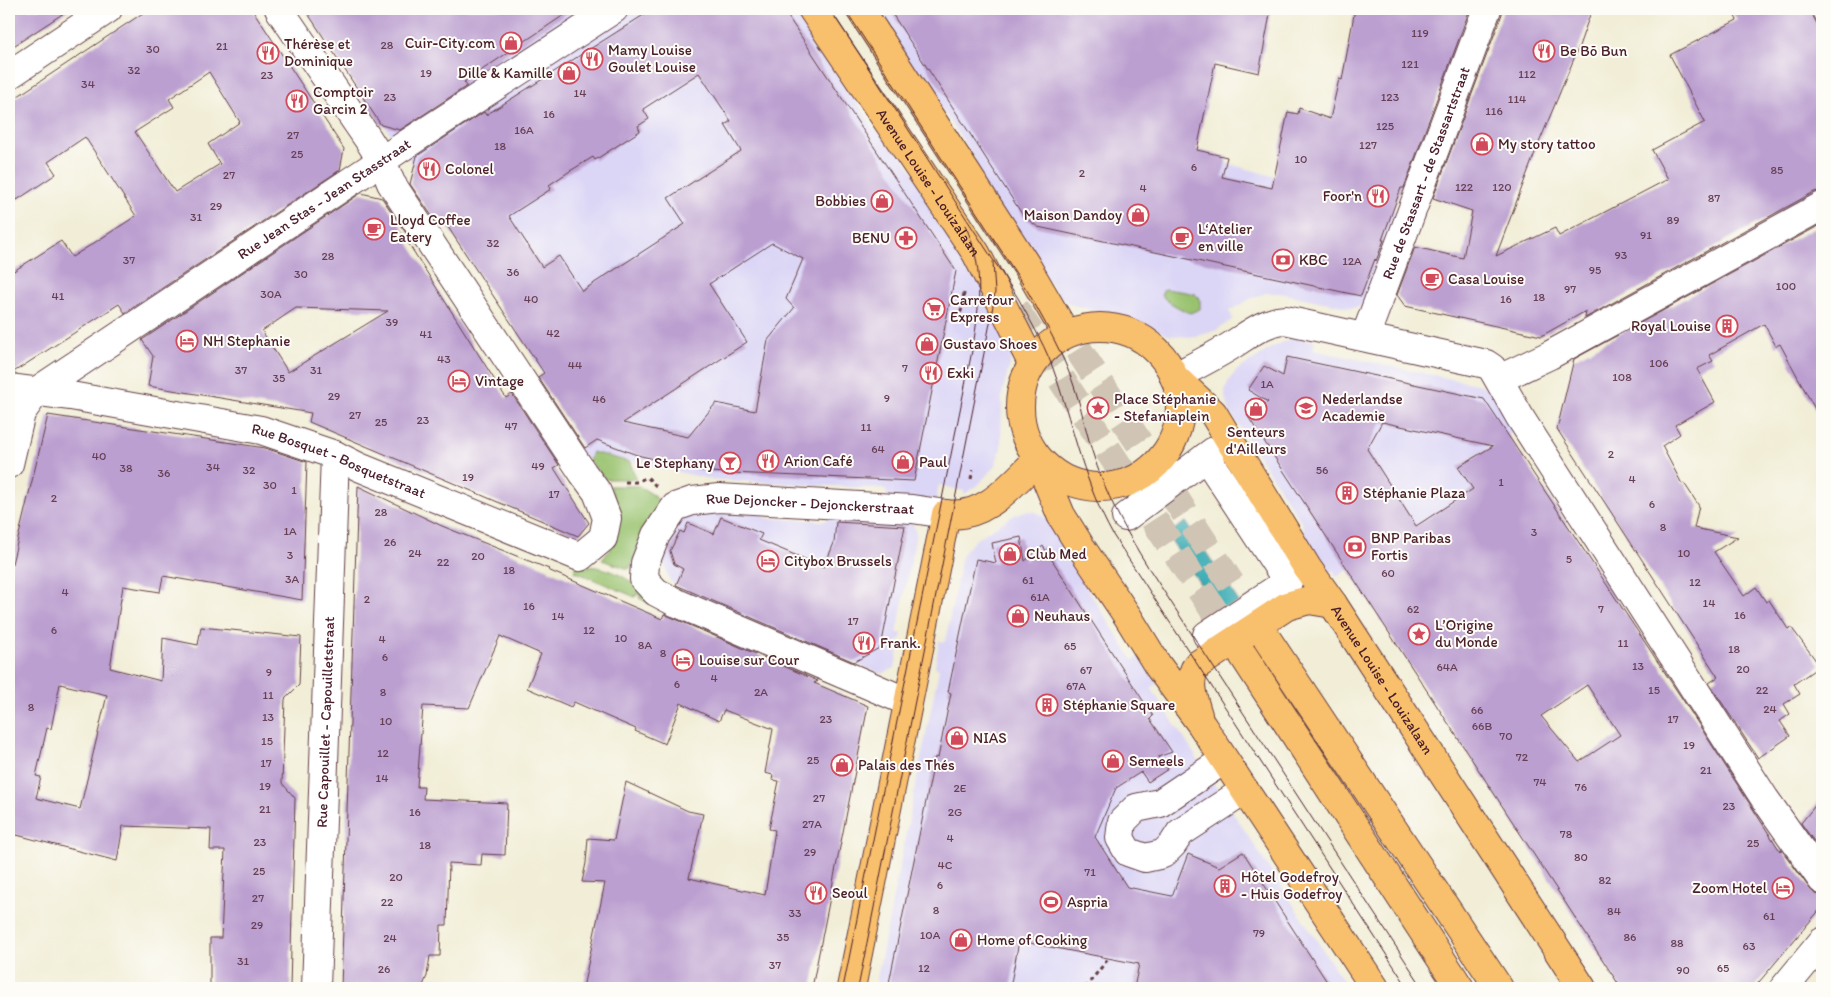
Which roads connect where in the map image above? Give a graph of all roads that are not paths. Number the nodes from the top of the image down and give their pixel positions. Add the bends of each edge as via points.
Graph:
1 (108, 9) edge
2 (279, 9) edge
3 (614, 9) edge
4 (812, 9) edge
5 (860, 9) edge
6 (1486, 9) edge
7 (9, 75) edge
8 (382, 161) junction
9 (1822, 206) edge
10 (1066, 334) junction
11 (1365, 337) junction
12 (1032, 364) junction
13 (1174, 377) junction
14 (1499, 379) junction
15 (9, 388) edge
16 (37, 392) junction
17 (335, 455) junction
18 (1038, 459) junction
19 (9, 464) edge
20 (946, 514) junction
21 (1129, 518) dead end
22 (1334, 604) junction
23 (1204, 634) dead end
24 (1267, 639) tunnel mouth
25 (1243, 655) tunnel mouth
26 (908, 702) junction
27 (1201, 724) junction
28 (1224, 760) junction
29 (1244, 791) junction
30 (1822, 880) edge
31 (1822, 942) edge
32 (316, 988) edge
33 (850, 988) edge
34 (1375, 988) edge
35 (1460, 988) edge
36 (1499, 988) edge
37 (1582, 988) edge
38 (1784, 988) edge

1 - 7 street
2 - 8 street
3 - 8 street, Rue Jean Stas - Jean Stasstraat
4 - 12 main road, Avenue Louise - Louizalaan via 976,253
5 - 10 main road via 1022,258
6 - 11 street, Rue de Stassart - de Stassartstraat
8 - 16 street, Rue Jean Stas - Jean Stasstraat
8 - 17 street, Rue Bosquet - Bosquetstraat via 391,183 597,492 607,518 604,538 580,557
9 - 14 street via 1550,355
10 - 12 main road via 1044,348
10 - 13 main road via 1092,327 1118,329 1136,335 1165,360
11 - 13 street via 1278,320
11 - 14 street via 1486,364
12 - 18 main road via 1021,388 1019,415 1026,441
13 - 18 main road via 1180,398 1180,420 1162,459 1146,474 1105,488 1090,487 1053,473
13 - 22 main road, Avenue Louise - Louizalaan via 1212,413 1308,569
14 - 30 street via 1521,419 1765,799
15 - 16 street, Rue Bosquet - Bosquetstraat
16 - 17 street, Rue Bosquet - Bosquetstraat via 261,430
16 - 19 street, Rue Jean Stas - Jean Stasstraat via 21,413
17 - 32 street, Rue Capouillet - Capouilletstraat
18 - 20 main road via 989,505 970,513
18 - 27 main road via 1060,515 1158,666
20 - 26 main road
20 - 26 street, Rue Dejoncker - Dejonckerstraat via 912,509 719,498 692,501 675,507 656,535 645,563 644,579 656,592
21 - 23 street via 1210,454 1287,582
22 - 27 main road via 1309,600 1288,606 1197,665 1191,674 1190,690
22 - 37 main road, Avenue Louise - Louizalaan
24 - 36 main road
25 - 35 main road
26 - 33 main road
27 - 28 main road
28 - 29 main road
28 - 29 street via 1160,803 1136,808 1122,822 1120,838 1128,852 1145,858 1163,854 1180,833
29 - 34 main road
31 - 38 street

